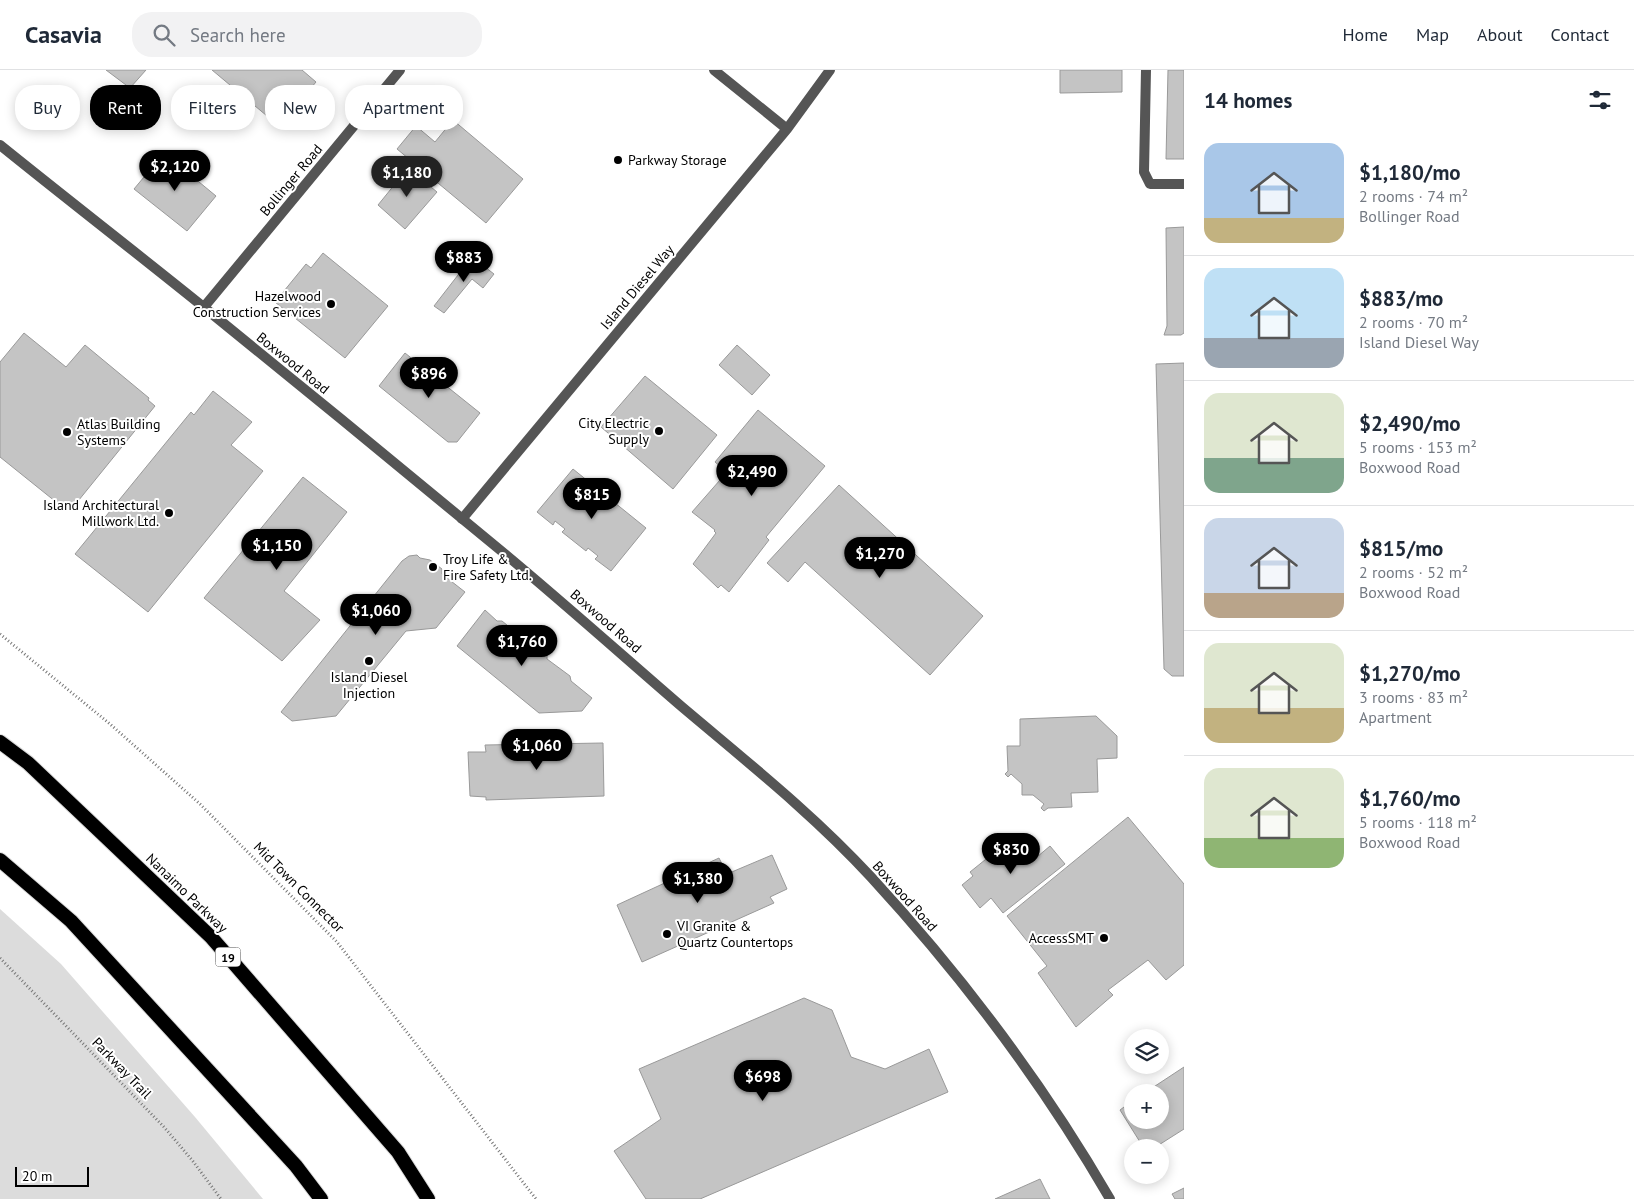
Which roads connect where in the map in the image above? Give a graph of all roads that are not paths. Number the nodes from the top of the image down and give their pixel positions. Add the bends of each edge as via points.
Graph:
1 (400, 70) edge
2 (714, 70) edge
3 (830, 70) edge
4 (1146, 70) edge
5 (787, 129) junction
6 (0, 145) edge
7 (1184, 184) edge
8 (204, 307) junction
9 (462, 519) junction
10 (0, 742) edge
11 (0, 860) edge
12 (321, 1199) edge
13 (428, 1199) edge
14 (1110, 1199) edge

1 - 8 street, Bollinger Road
2 - 5 street
3 - 5 street, Island Diesel Way
4 - 7 street via 1144,172 1150,184
5 - 9 street, Island Diesel Way
6 - 8 street, Boxwood Road
8 - 9 street, Boxwood Road
9 - 14 street, Boxwood Road via 786,794 868,874 1003,1035 1087,1158
10 - 13 highway, Nanaimo Parkway / 19 via 28,763 211,938 398,1152
11 - 12 highway via 71,921 296,1166

